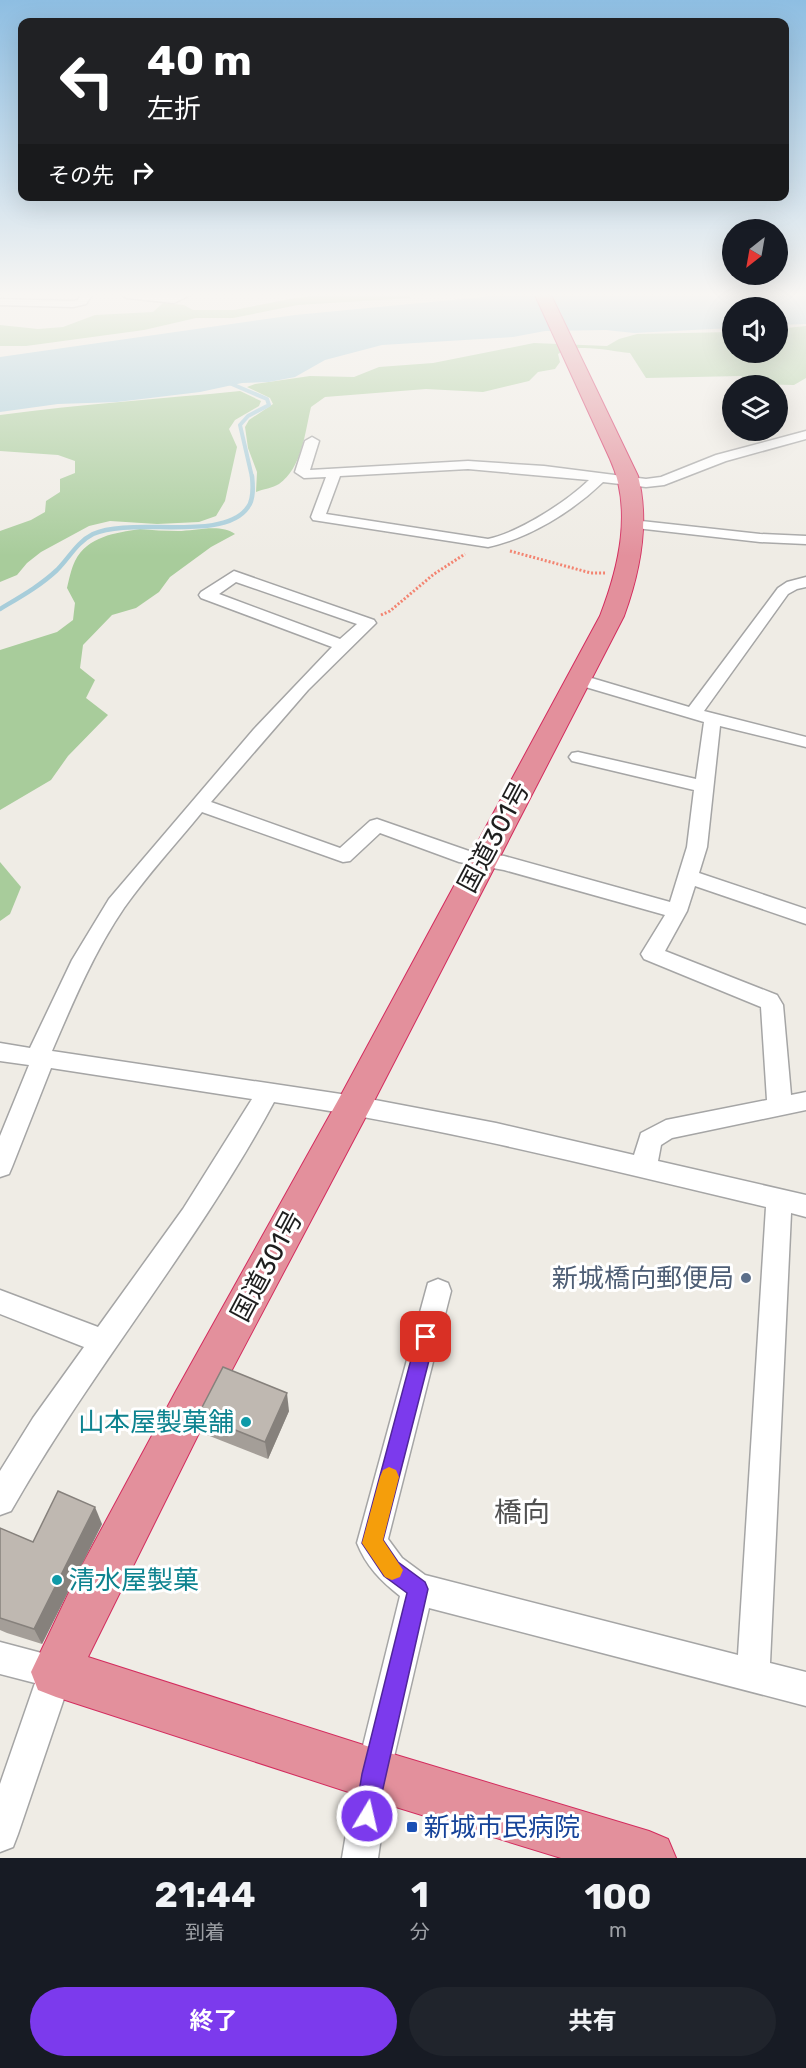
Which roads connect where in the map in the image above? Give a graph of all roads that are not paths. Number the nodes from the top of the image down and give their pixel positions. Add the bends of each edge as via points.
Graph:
1 (585, 382) edge
2 (806, 435) edge
3 (788, 438) edge
4 (312, 441) dead end
5 (777, 441) edge
6 (787, 441) edge
7 (806, 452) edge
8 (335, 472) junction
9 (614, 479) junction
10 (632, 525) junction
11 (806, 540) edge
12 (806, 582) edge
13 (341, 645) junction
14 (578, 679) junction
15 (693, 714) junction
16 (714, 720) junction
17 (806, 742) edge
18 (578, 757) dead end
19 (704, 787) junction
20 (199, 804) junction
21 (482, 859) junction
22 (688, 876) junction
23 (677, 911) junction
24 (806, 917) edge
25 (0, 1052) edge
26 (41, 1058) junction
27 (268, 1091) junction
28 (806, 1101) edge
29 (354, 1105) junction
30 (779, 1107) junction
31 (644, 1166) junction
32 (0, 1167) edge
33 (793, 1203) edge
34 (438, 1291) dead end
35 (0, 1302) edge
36 (103, 1342) junction
37 (0, 1500) edge
38 (418, 1589) junction
39 (0, 1658) edge
40 (56, 1672) junction
41 (753, 1673) junction
42 (806, 1689) edge
43 (373, 1774) junction
44 (0, 1834) edge
45 (360, 1858) edge
46 (649, 1858) edge

1 - 9 highway, 国道301号
2 - 3 street
4 - 8 street via 302,472
5 - 9 street via 721,458 664,482
6 - 7 street
8 - 9 street via 468,465
8 - 9 street via 318,517 488,543 524,531
9 - 10 highway, 国道301号
10 - 11 street
10 - 14 highway, 国道301号 via 625,573 612,616
12 - 15 street via 783,591
13 - 13 street via 368,623 234,576 207,595
13 - 20 street
14 - 15 street
14 - 21 highway, 国道301号
15 - 16 street
16 - 17 street
16 - 19 street
18 - 19 street
19 - 22 street via 697,847
20 - 21 street via 343,856 377,825
20 - 26 street via 115,906 65,995
21 - 23 street
21 - 29 highway, 国道301号
22 - 23 street
22 - 24 street
23 - 30 street via 652,954 769,1001
25 - 26 street
26 - 27 street
26 - 32 street
27 - 29 street
27 - 36 street via 177,1240
28 - 30 street
29 - 31 street
29 - 40 highway, 国道301号 via 180,1426
30 - 31 street via 666,1130 650,1140
31 - 33 street
33 - 41 street
34 - 38 street via 372,1543 391,1569
35 - 36 street
36 - 37 street via 48,1420
38 - 41 street
38 - 43 street
39 - 40 street
40 - 43 highway
40 - 44 street
41 - 42 street
43 - 45 street
43 - 46 highway

